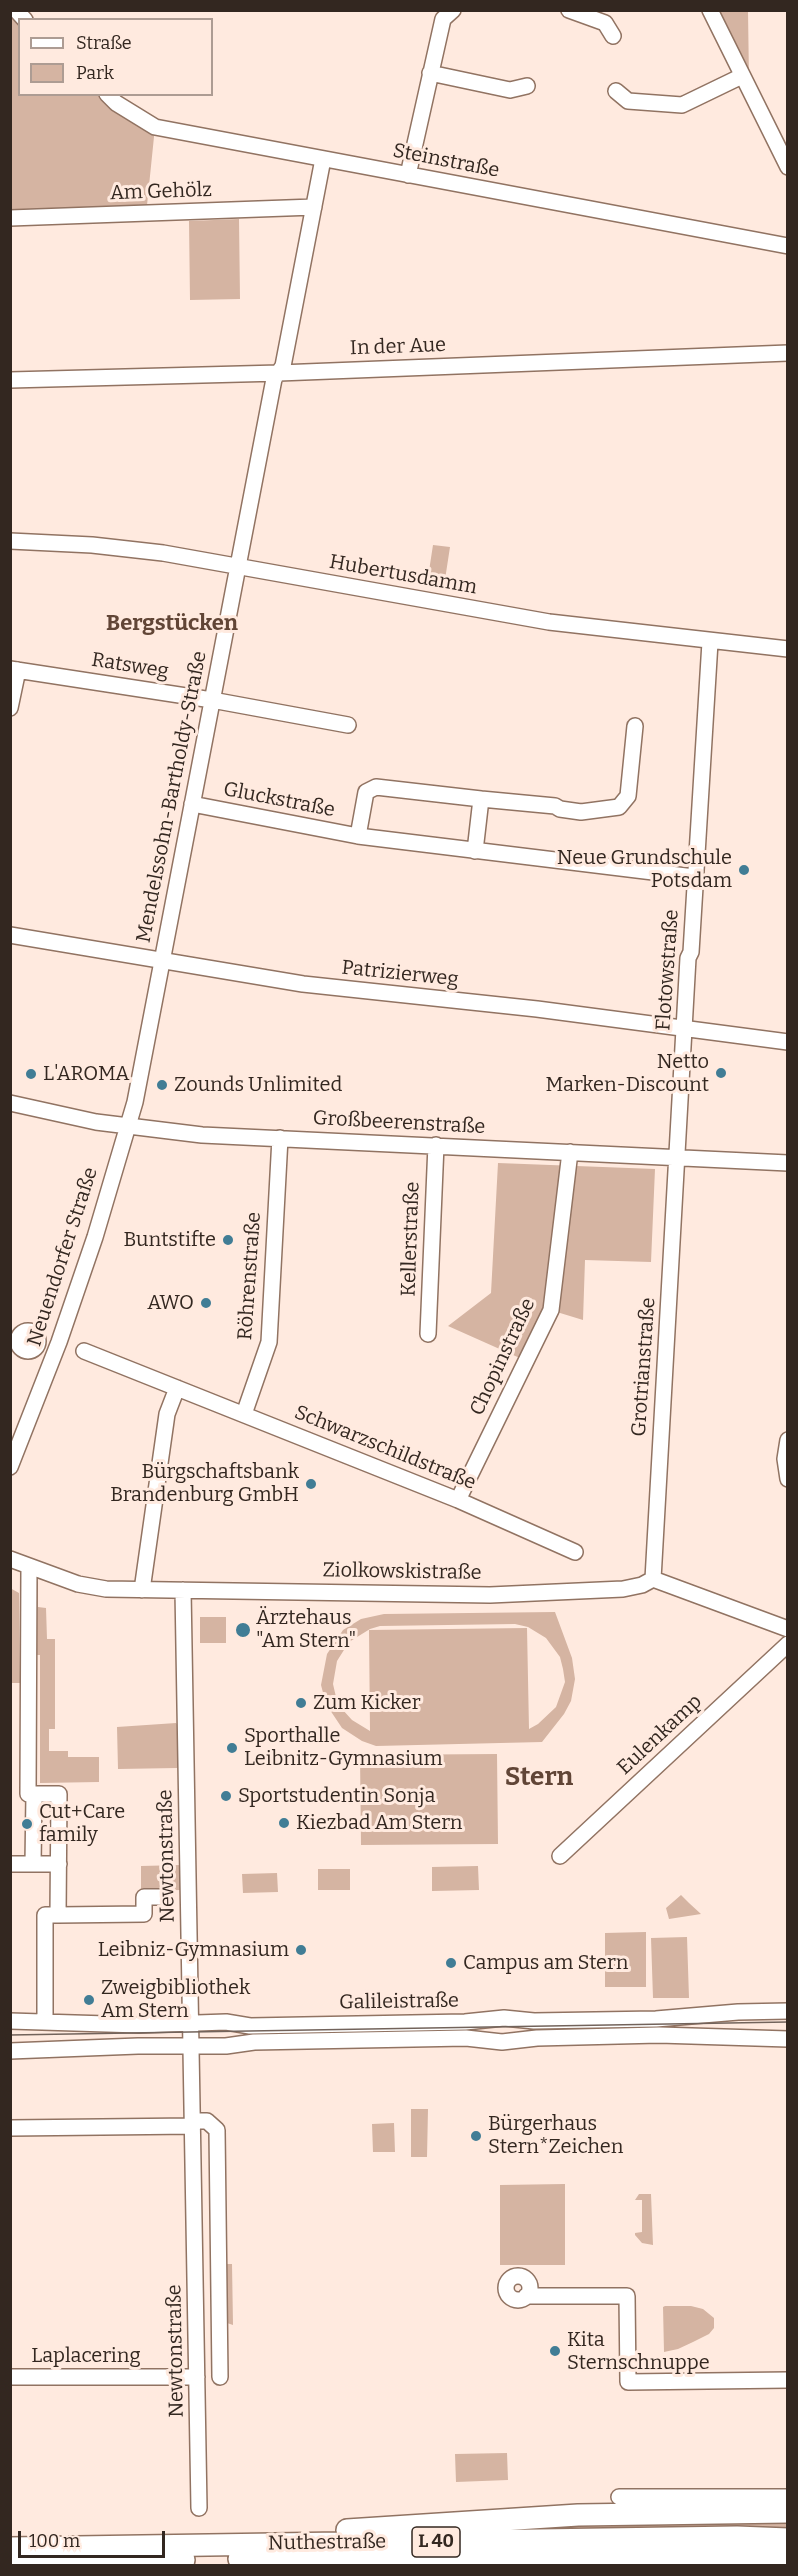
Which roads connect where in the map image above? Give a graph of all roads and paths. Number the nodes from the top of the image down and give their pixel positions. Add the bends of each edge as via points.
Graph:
1 (453, 10) edge
2 (569, 10) edge
3 (710, 10) edge
4 (613, 36) dead end
5 (430, 73) junction
6 (742, 76) junction
7 (527, 86) dead end
8 (616, 91) dead end
9 (109, 96) edge
10 (322, 159) junction
11 (788, 167) edge
12 (408, 175) junction
13 (314, 207) junction
14 (10, 218) edge
15 (788, 246) edge
16 (788, 353) edge
17 (279, 373) junction
18 (10, 380) edge
19 (10, 541) edge
20 (237, 566) junction
21 (710, 642) junction
22 (788, 649) edge
23 (14, 669) edge
24 (212, 700) junction
25 (10, 708) edge
26 (348, 725) dead end
27 (635, 726) dead end
28 (481, 799) junction
29 (192, 804) junction
30 (358, 836) junction
31 (475, 852) junction
32 (694, 878) junction
33 (10, 935) edge
34 (161, 960) junction
35 (685, 1029) junction
36 (788, 1042) edge
37 (10, 1103) edge
38 (126, 1127) junction
39 (280, 1138) junction
40 (436, 1145) junction
41 (570, 1152) junction
42 (678, 1158) junction
43 (788, 1163) edge
44 (429, 1334) dead end
45 (84, 1351) dead end
46 (177, 1388) junction
47 (244, 1414) junction
48 (788, 1440) edge
49 (10, 1467) edge
50 (788, 1479) edge
51 (458, 1500) junction
52 (575, 1552) dead end
53 (10, 1559) edge
54 (29, 1566) junction
55 (653, 1579) junction
56 (142, 1590) junction
57 (183, 1590) junction
58 (788, 1629) edge
59 (788, 1644) edge
60 (34, 1794) junction
61 (59, 1832) junction
62 (33, 1833) junction
63 (560, 1856) dead end
64 (10, 1864) edge
65 (33, 1864) junction
66 (59, 1864) junction
67 (163, 1897) dead end
68 (58, 1915) junction
69 (788, 2011) edge
70 (10, 2021) edge
71 (45, 2021) junction
72 (191, 2022) junction
73 (788, 2039) edge
74 (192, 2047) junction
75 (10, 2051) edge
76 (193, 2124) junction
77 (10, 2128) edge
78 (526, 2296) dead end
79 (220, 2376) dead end
80 (197, 2377) junction
81 (10, 2378) edge
82 (788, 2380) edge
83 (619, 2497) dead end
84 (788, 2497) edge
85 (199, 2508) dead end
86 (788, 2512) edge
87 (788, 2539) edge
88 (84, 2547) junction
89 (10, 2548) edge
90 (788, 2554) edge
91 (10, 2564) edge
92 (135, 2564) edge

1 - 5 street via 443,19
2 - 4 street via 605,23
3 - 6 street
5 - 7 street via 510,90
5 - 12 street
6 - 8 street via 682,105 628,101
6 - 11 street
9 - 10 street, Steinstraße via 155,127
10 - 12 street, Steinstraße
10 - 13 street, Mendelssohn-Bartholdy-Straße
12 - 15 street, Steinstraße
13 - 14 street, Am Gehölz
13 - 17 street, Mendelssohn-Bartholdy-Straße
16 - 17 street, In der Aue
17 - 18 street, In der Aue
17 - 20 street, Mendelssohn-Bartholdy-Straße via 274,379
19 - 20 street, Hubertusdamm via 92,545
20 - 21 street, Hubertusdamm via 549,622
20 - 24 street, Mendelssohn-Bartholdy-Straße
21 - 22 street, Hubertusdamm
21 - 32 street, Flotowstraße
23 - 24 street, Ratsweg
23 - 25 street
24 - 26 street, Ratsweg
24 - 29 street, Mendelssohn-Bartholdy-Straße
27 - 28 street, Gluckstraße via 628,796 619,807 581,812
28 - 30 street, Gluckstraße via 376,787 366,792
28 - 31 street
29 - 30 street, Gluckstraße
29 - 34 street, Mendelssohn-Bartholdy-Straße
30 - 31 street, Gluckstraße
31 - 32 street, Gluckstraße
32 - 35 street, Flotowstraße
33 - 34 street, Patrizierweg
34 - 35 street, Patrizierweg via 303,984
34 - 38 street, Mendelssohn-Bartholdy-Straße via 135,1102
35 - 36 street, Patrizierweg
35 - 42 street, Flotowstraße
37 - 38 street, Großbeerenstraße
38 - 39 street, Großbeerenstraße
38 - 49 street, Neuendorfer Straße via 95,1237
39 - 40 street, Großbeerenstraße
39 - 47 street, Röhrenstraße via 269,1342
40 - 41 street, Großbeerenstraße
40 - 44 street, Kellerstraße
41 - 42 street, Großbeerenstraße
41 - 51 street, Chopinstraße via 551,1310
42 - 43 street, Großbeerenstraße
42 - 55 street, Grotrianstraße
45 - 46 street, Schwarzschildstraße
46 - 47 street, Schwarzschildstraße
46 - 56 street via 167,1414
47 - 51 street, Schwarzschildstraße
48 - 50 street
51 - 52 street, Schwarzschildstraße
53 - 54 street, Ziolkowskistraße
54 - 56 street, Ziolkowskistraße via 78,1584
54 - 60 street via 28,1794
55 - 57 street, Ziolkowskistraße via 633,1588 553,1594
55 - 58 street
56 - 57 street, Ziolkowskistraße
57 - 72 street, Newtonstraße
59 - 63 street, Eulenkamp
60 - 61 street via 59,1794
60 - 62 street
61 - 62 street
61 - 62 street
61 - 66 street
62 - 65 street
64 - 65 street
65 - 66 street
66 - 68 street
67 - 68 street via 144,1897 144,1914
68 - 71 street via 45,1915
69 - 72 street, Galileistraße via 656,2019 504,2018 250,2026
70 - 71 street, Galileistraße
71 - 72 street, Galileistraße via 127,2025
72 - 74 street, Newtonstraße
73 - 74 street, Galileistraße via 659,2035 502,2042 466,2038 254,2042
74 - 75 street, Galileistraße
74 - 76 street, Newtonstraße
76 - 77 street
76 - 79 street via 207,2121 217,2130
76 - 80 street, Newtonstraße
78 - 82 street via 627,2296 628,2382
80 - 81 street, Laplacering
80 - 85 street, Newtonstraße
83 - 84 street
86 - 88 highway via 578,2515 240,2537 99,2539
87 - 88 highway, Nuthestraße / L 40
88 - 89 highway, Nuthestraße / L 40
90 - 92 highway, Nuthestraße / L 40
91 - 92 highway, Nuthestraße / L 40

